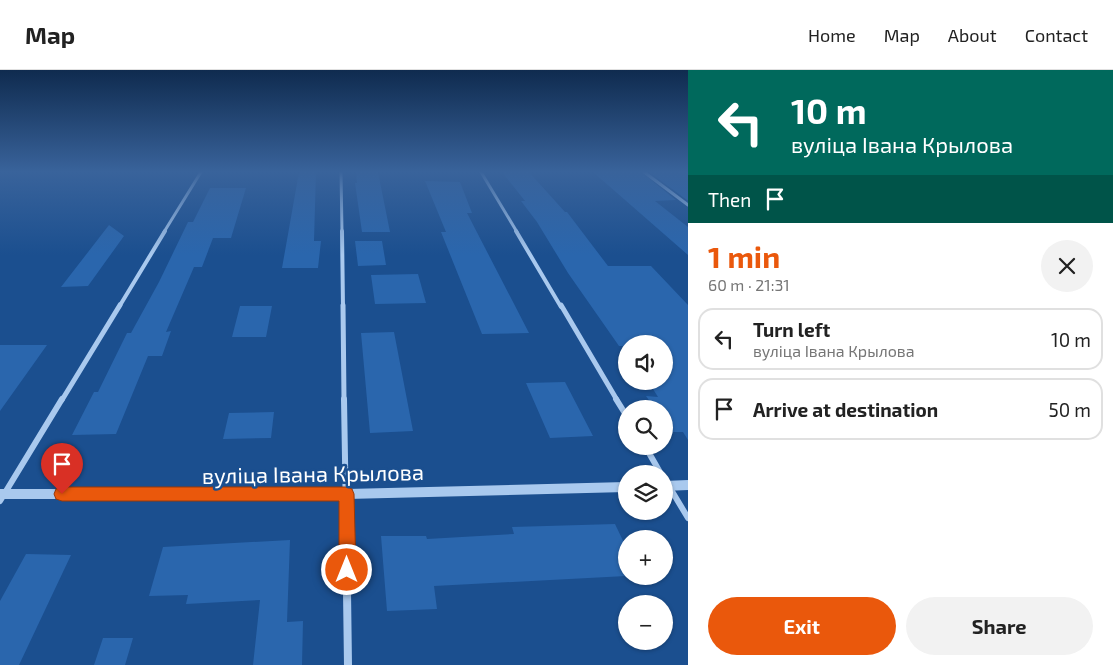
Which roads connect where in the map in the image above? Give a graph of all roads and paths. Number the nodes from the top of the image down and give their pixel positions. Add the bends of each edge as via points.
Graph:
1 (184, 200) edge
2 (342, 200) edge
3 (498, 200) edge
4 (618, 402) edge
5 (673, 484) edge
6 (688, 485) edge
7 (618, 487) edge
8 (347, 494) junction
9 (673, 495) edge
10 (1, 496) edge
11 (688, 518) edge
12 (348, 665) edge

1 - 10 street
2 - 8 street
3 - 4 street
5 - 6 street
7 - 8 street, вуліца Івана Крылова
8 - 10 street, вуліца Івана Крылова
8 - 12 street
9 - 11 street

